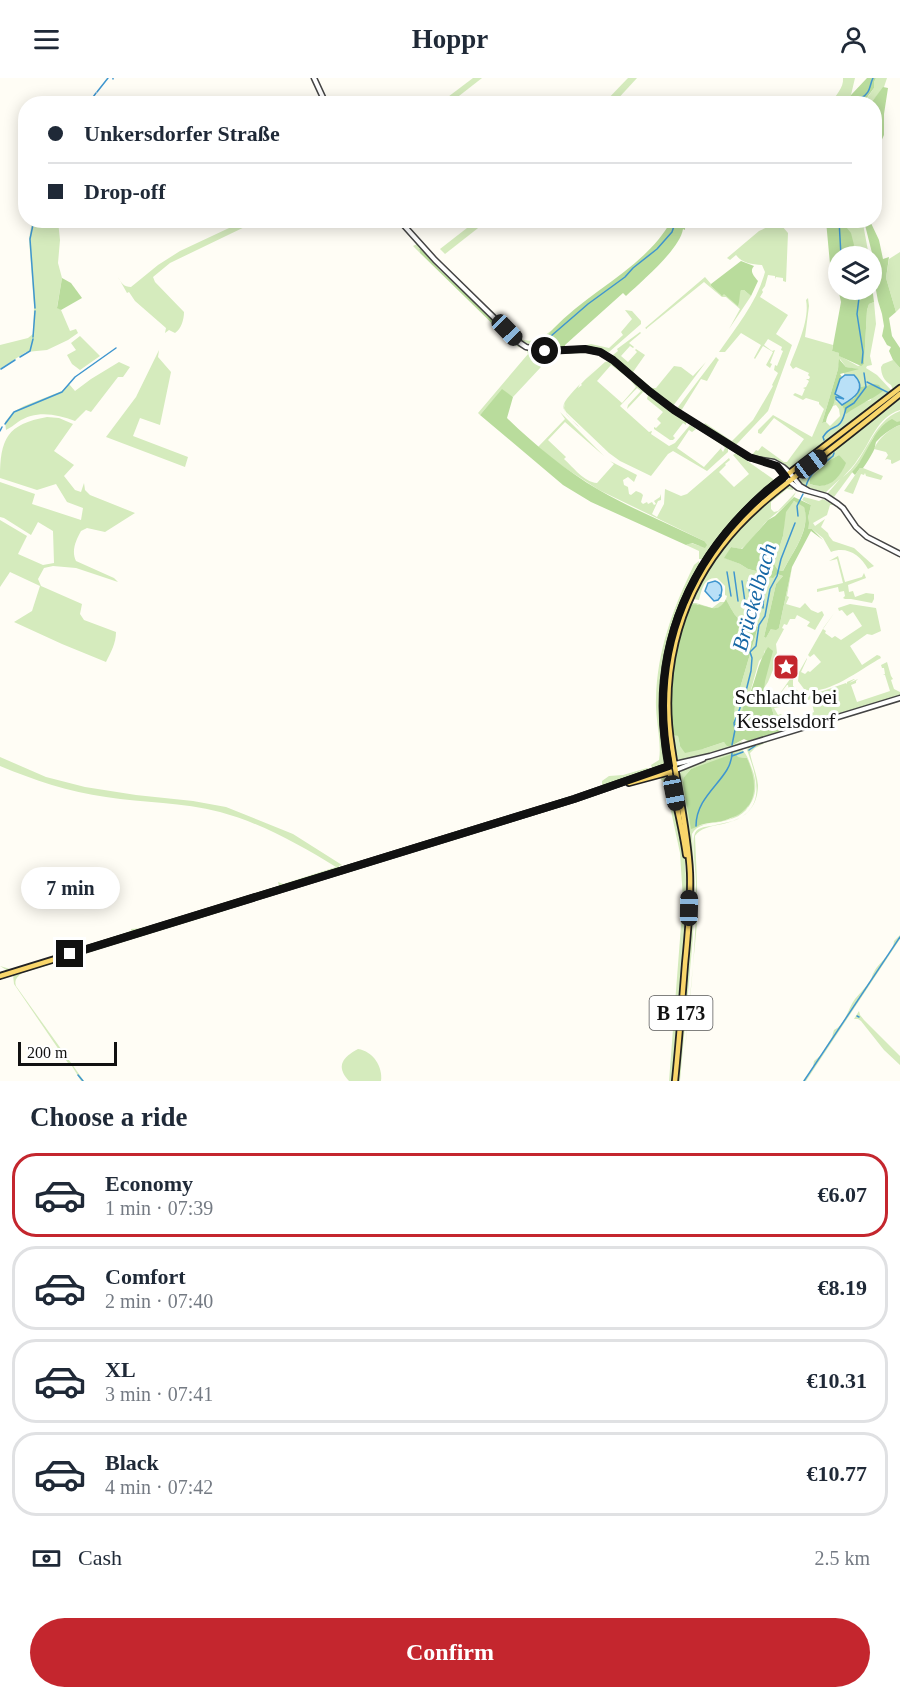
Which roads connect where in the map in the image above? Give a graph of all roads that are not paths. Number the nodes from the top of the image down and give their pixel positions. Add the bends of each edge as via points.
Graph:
1 (314, 78) edge
2 (322, 96) edge
3 (406, 228) edge
4 (899, 391) edge
5 (892, 398) junction
6 (788, 474) junction
7 (792, 479) junction
8 (900, 554) edge
9 (900, 698) edge
10 (675, 767) junction
11 (669, 769) junction
12 (689, 888) junction
13 (0, 976) edge
14 (675, 1081) edge

1 - 2 street
3 - 6 street via 526,347 600,352 685,418 749,457 778,464
4 - 5 main road, B 173
5 - 6 main road, B 173
5 - 7 main road, B 173
6 - 7 street
6 - 11 main road, B 173 via 748,507 724,534 703,563 681,609 663,685
7 - 8 street via 833,500 862,533
7 - 10 main road, B 173 via 752,512 721,546 685,610 669,684 669,728
9 - 10 street
10 - 11 main road
10 - 12 main road, B 173 via 688,850
11 - 12 main road, B 173
11 - 13 main road
12 - 14 main road, B 173

